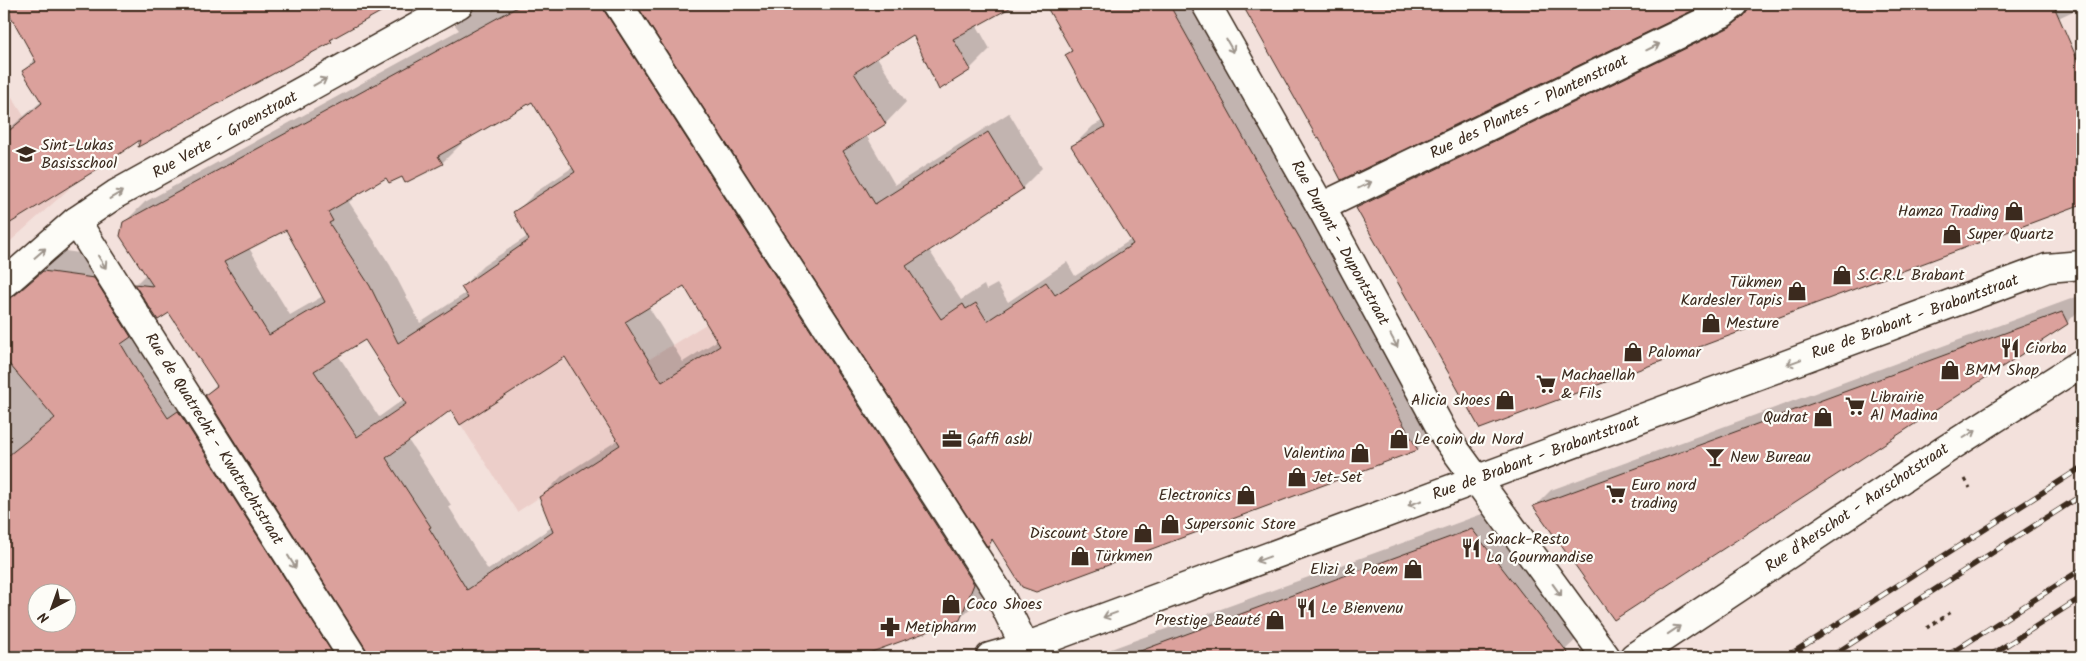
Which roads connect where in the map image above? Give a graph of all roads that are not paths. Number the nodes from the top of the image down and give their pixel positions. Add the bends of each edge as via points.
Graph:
1 (459, 4) edge
2 (618, 4) edge
3 (1206, 4) edge
4 (1734, 4) edge
5 (1321, 206) junction
6 (76, 221) junction
7 (2082, 265) edge
8 (4, 284) edge
9 (2082, 363) edge
10 (1478, 480) junction
11 (1025, 647) junction
12 (353, 657) edge
13 (990, 657) edge
14 (1606, 657) edge
15 (1634, 657) edge

6 -> 1 street, Rue Verte - Groenstraat via 116,194
2 - 11 street via 998,590
3 -> 5 street, Rue Dupont - Dupontstraat
5 -> 4 street, Rue des Plantes - Plantenstraat via 1723,13
5 -> 10 street, Rue Dupont - Dupontstraat via 1445,436
8 -> 6 street, Rue Verte - Groenstraat
6 -> 12 street, Rue de Quatrecht - Kwatrechtstraat
7 -> 10 street, Rue de Brabant - Brabantstraat via 2048,268
15 -> 9 street, Rue d'Aerschot - Aarschotstraat
10 -> 11 street, Rue de Brabant - Brabantstraat
10 -> 14 street, Rue Dupont - Dupontstraat
11 - 13 street, Rue de Brabant - Brabantstraat

